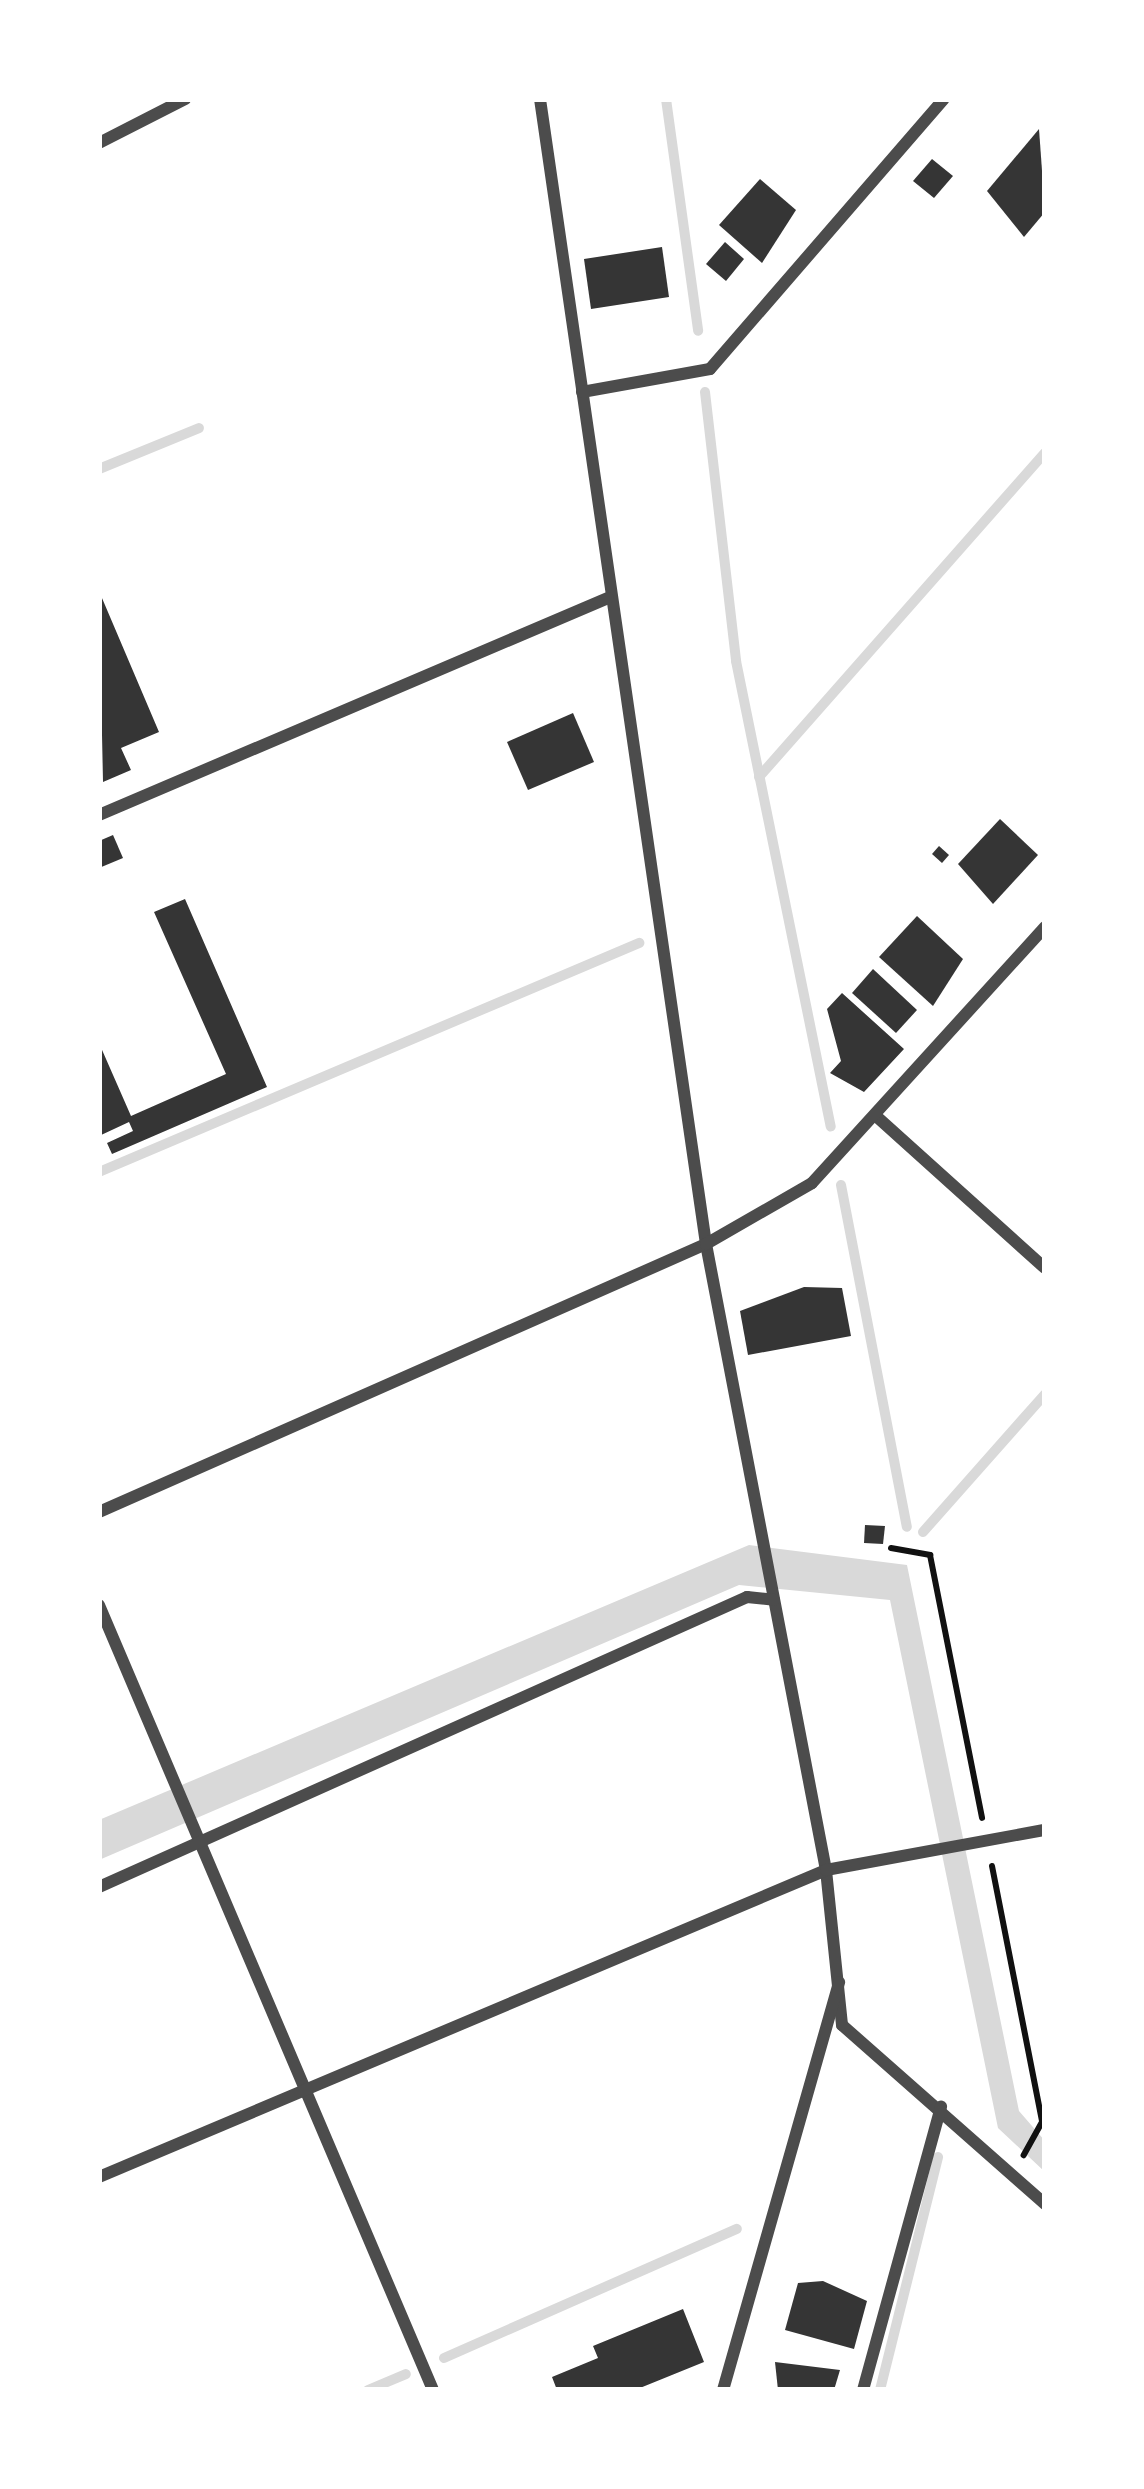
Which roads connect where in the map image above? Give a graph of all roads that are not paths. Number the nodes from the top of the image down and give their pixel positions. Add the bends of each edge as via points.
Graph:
1 (185, 99) edge
2 (540, 99) edge
3 (944, 99) edge
4 (99, 143) edge
5 (581, 392) junction
6 (608, 598) junction
7 (99, 815) edge
8 (1045, 927) edge
9 (876, 1116) junction
10 (706, 1244) junction
11 (1045, 1268) edge
12 (99, 1513) edge
13 (774, 1600) junction
14 (99, 1605) edge
15 (1045, 1830) edge
16 (201, 1842) junction
17 (826, 1870) junction
18 (99, 1887) edge
19 (840, 1981) junction
20 (304, 2088) junction
21 (941, 2108) junction
22 (99, 2176) edge
23 (1045, 2204) edge
24 (433, 2390) edge
25 (723, 2390) edge
26 (863, 2390) edge

1 - 4 street
2 - 5 street
3 - 5 street via 710,369
5 - 6 street
6 - 7 street
6 - 10 street
8 - 9 street
9 - 10 street via 812,1183
9 - 11 street
10 - 12 street
10 - 13 street
13 - 16 street via 747,1597
13 - 17 street
14 - 16 street
15 - 17 street
16 - 18 street
16 - 20 street
17 - 19 street
17 - 20 street
19 - 21 street via 842,2025
19 - 25 street via 821,2014
20 - 22 street
20 - 24 street
21 - 23 street
21 - 26 street

